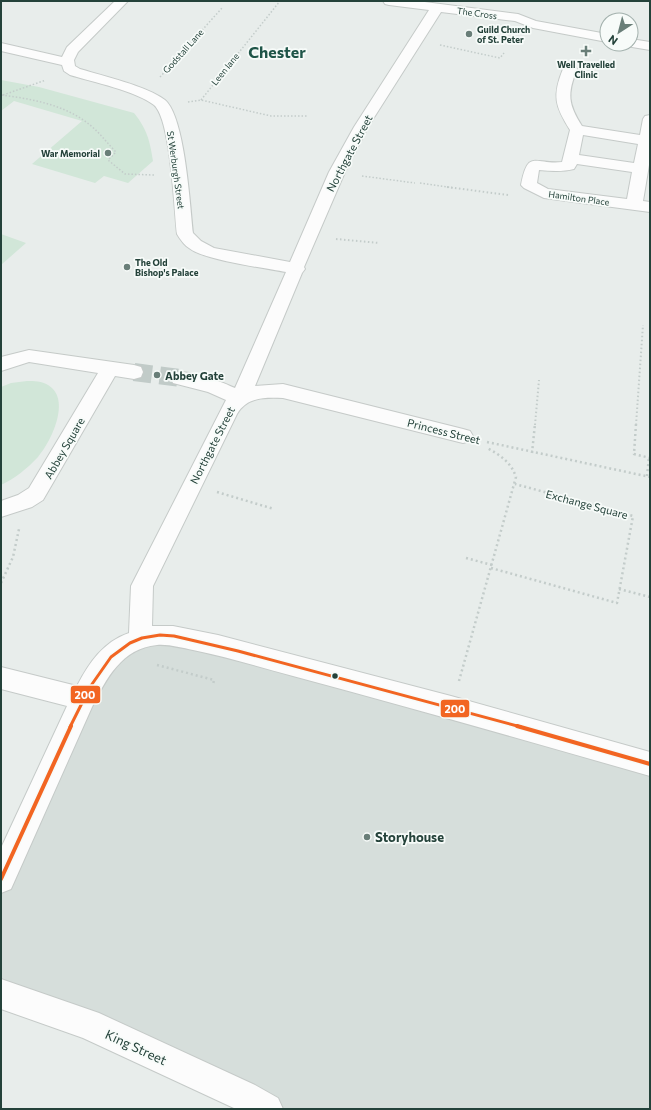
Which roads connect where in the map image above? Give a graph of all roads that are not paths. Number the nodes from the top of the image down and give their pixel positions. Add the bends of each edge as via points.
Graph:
1 (122, 1) edge
2 (389, 1) edge
3 (514, 6) dead end
4 (437, 8) junction
5 (518, 18) junction
6 (599, 36) edge
7 (639, 44) edge
8 (650, 46) edge
9 (1, 47) edge
10 (70, 66) junction
11 (570, 69) dead end
12 (650, 119) edge
13 (577, 130) junction
14 (647, 141) junction
15 (570, 158) junction
16 (640, 169) junction
17 (634, 205) junction
18 (650, 207) edge
19 (297, 269) junction
20 (1, 364) edge
21 (110, 368) junction
22 (134, 372) tunnel mouth
23 (180, 378) tunnel mouth
24 (240, 398) junction
25 (463, 436) road end
26 (7, 507) edge
27 (141, 639) junction
28 (1, 678) edge
29 (83, 699) junction
30 (650, 764) edge
31 (1, 878) edge
32 (1, 994) edge
33 (267, 1109) edge

1 - 10 street via 68,55
2 - 4 street, The Cross
3 - 5 street via 513,12
4 - 5 street, The Cross
4 - 19 street, Northgate Street via 361,127 337,172
5 - 6 street, The Cross via 533,24
7 - 8 street
9 - 10 street
10 - 19 street, St Werburgh Street via 145,94 161,104 170,123 174,142 185,234 194,245 210,252
11 - 13 street via 564,82 562,104
12 - 14 street
13 - 14 street
13 - 15 street
14 - 16 street
15 - 16 street
15 - 17 street, Hamilton Place via 569,166 566,167 536,165 532,168 529,185 544,193
16 - 17 street
17 - 18 street, Hamilton Place
19 - 24 street, Northgate Street
20 - 21 street via 29,356
21 - 22 street
21 - 26 street, Abbey Square via 36,494
23 - 24 street via 213,386
24 - 25 street, Princess Street via 266,390 283,391
24 - 27 street, Northgate Street via 233,404 142,586
27 - 29 street via 127,644 114,653 97,672
27 - 30 street via 157,635 173,636 218,645 451,707
28 - 29 street
29 - 31 street
32 - 33 street, King Street via 88,1024

